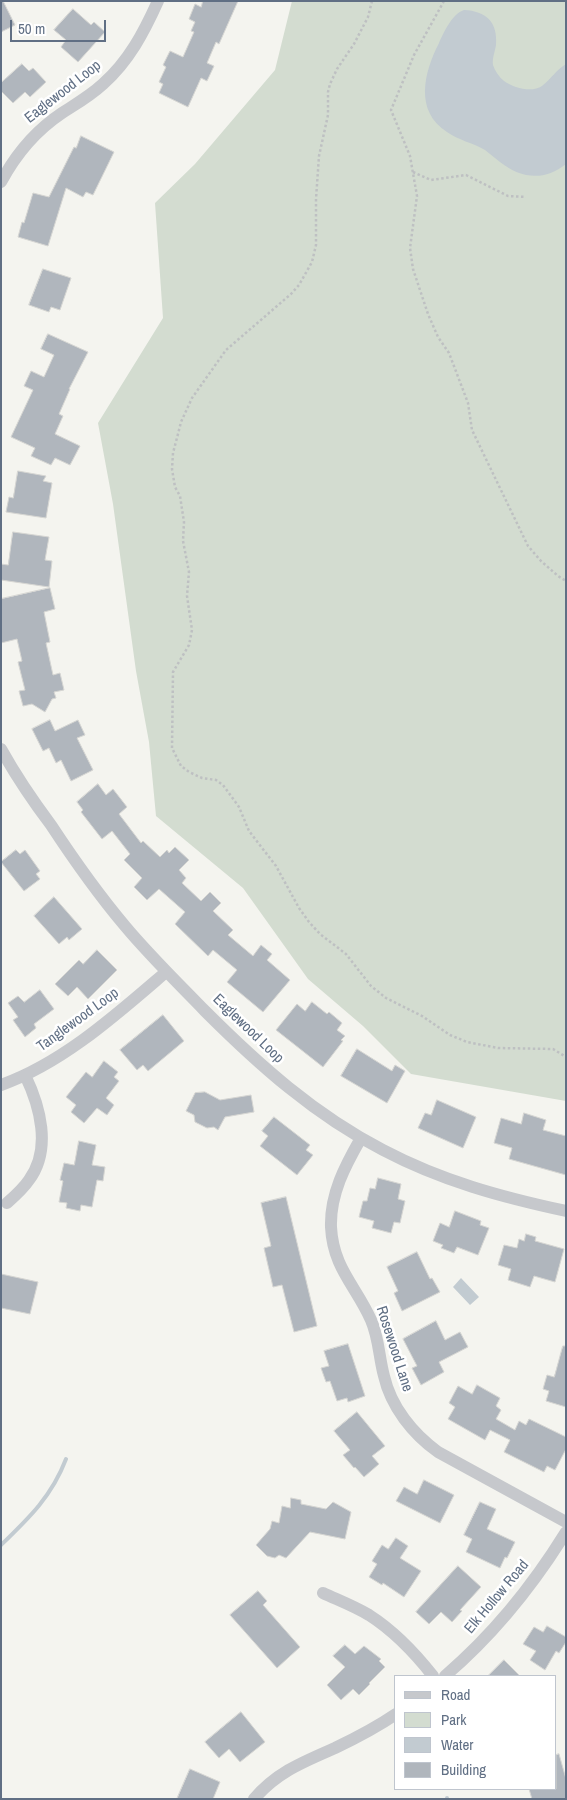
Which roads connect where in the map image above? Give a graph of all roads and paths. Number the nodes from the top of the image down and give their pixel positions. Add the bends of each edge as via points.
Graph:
1 (158, 1) edge
2 (372, 1) edge
3 (444, 1) edge
4 (413, 172) junction
5 (1, 182) edge
6 (526, 197) dead end
7 (566, 581) edge
8 (1, 749) edge
9 (166, 972) junction
10 (566, 1057) edge
11 (26, 1075) junction
12 (1, 1085) edge
13 (361, 1138) junction
14 (7, 1203) dead end
15 (566, 1211) edge
16 (566, 1522) edge
17 (566, 1532) edge
18 (323, 1593) dead end
19 (432, 1675) edge
20 (446, 1675) edge
21 (394, 1715) edge
22 (254, 1799) edge

1 - 5 street, Eaglewood Loop via 144,32 127,58 103,84 32,136
2 - 10 path via 368,17 332,77 328,92 328,116 319,156 316,244 312,262 300,285 226,350 192,398 181,422 172,469 184,522 182,541 189,572 187,596 192,630 189,645 173,672 172,748 181,766 202,778 216,780 227,790 239,806 249,831 276,866 309,922 346,954 371,986 386,998 422,1016 450,1036 467,1042 498,1048 553,1050
3 - 4 path via 414,55 391,110 410,156
4 - 6 path via 431,180 466,175 508,196
4 - 7 path via 417,196 410,248 413,269 428,314 449,353 468,403 472,430 528,546
8 - 9 street, Eaglewood Loop via 102,898
9 - 11 street, Tanglewood Loop via 98,1028
9 - 13 street, Eaglewood Loop via 263,1067 309,1104
11 - 12 street, Tanglewood Loop
11 - 14 street via 41,1118 41,1144 30,1179
13 - 15 street, Eaglewood Loop via 448,1180
13 - 16 street, Rosewood Lane via 334,1195 333,1244 343,1273 371,1320 384,1377 397,1408 414,1432 438,1452
17 - 20 street, Elk Hollow Road via 511,1611
18 - 19 street via 367,1614 391,1631
21 - 22 street via 290,1768

